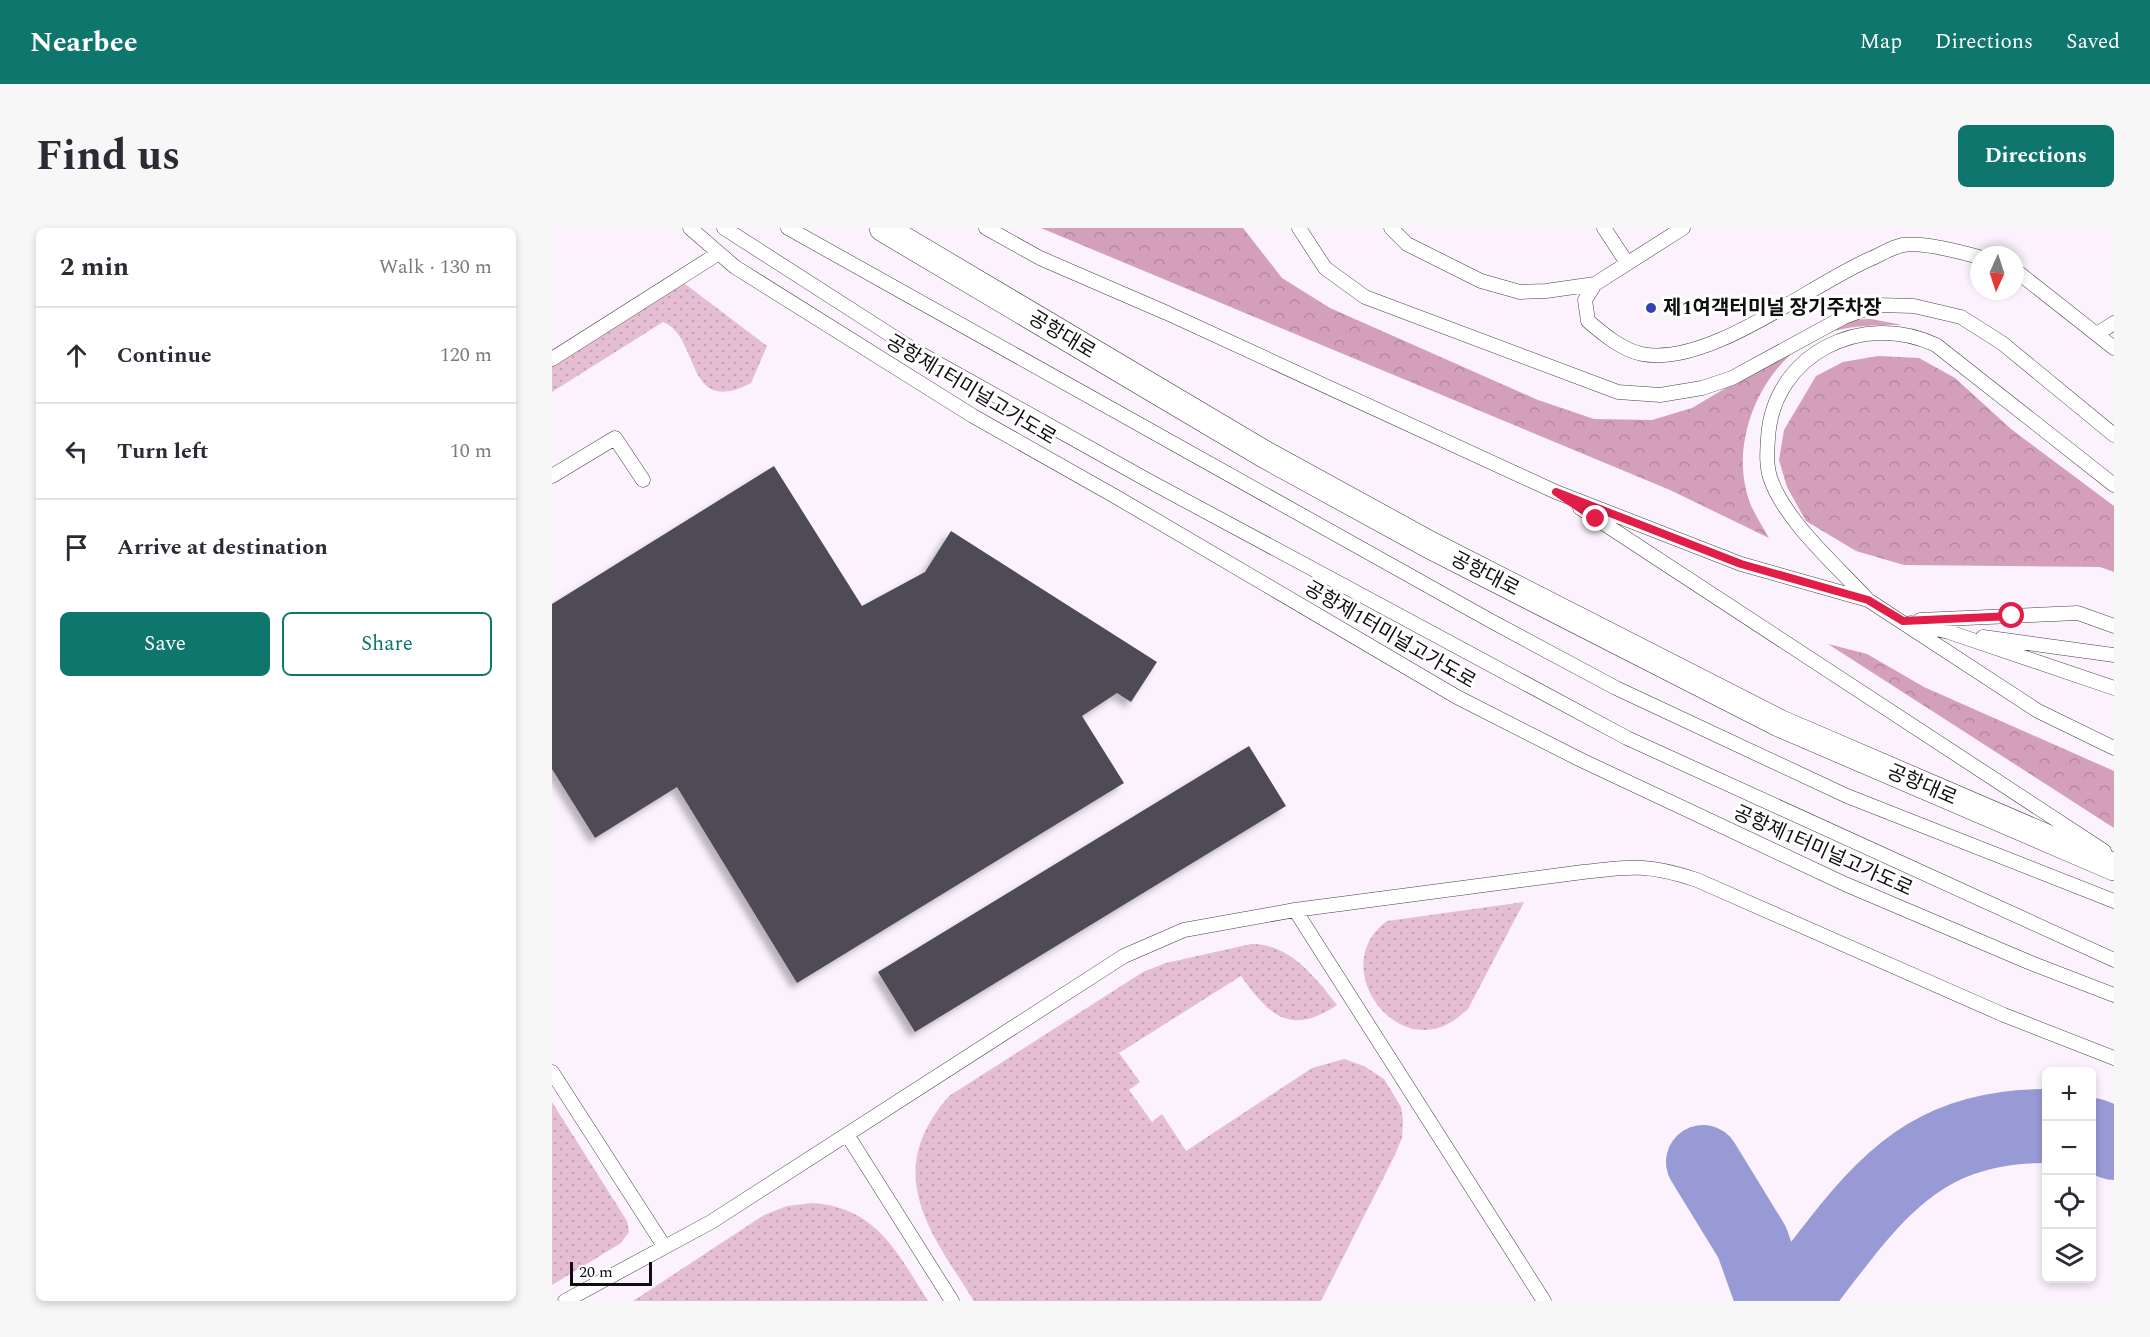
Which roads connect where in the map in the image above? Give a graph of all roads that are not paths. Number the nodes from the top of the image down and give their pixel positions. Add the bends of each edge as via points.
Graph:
1 (690, 228) edge
2 (724, 228) edge
3 (788, 228) edge
4 (883, 228) edge
5 (986, 228) edge
6 (1299, 228) edge
7 (1391, 228) edge
8 (1605, 228) edge
9 (1683, 228) edge
10 (719, 253) junction
11 (1970, 254) edge
12 (1627, 263) junction
13 (2024, 277) edge
14 (1595, 284) junction
15 (2114, 323) edge
16 (2097, 334) junction
17 (2114, 348) edge
18 (552, 359) edge
19 (2114, 435) edge
20 (552, 476) edge
21 (643, 480) dead end
22 (2114, 485) edge
23 (1556, 492) junction
24 (1868, 600) junction
25 (1903, 621) junction
26 (2114, 626) edge
27 (1949, 632) junction
28 (2114, 656) edge
29 (2114, 688) edge
30 (2114, 748) edge
31 (2114, 858) edge
32 (2114, 867) edge
33 (2114, 901) edge
34 (1295, 910) junction
35 (2114, 960) edge
36 (2114, 995) edge
37 (2114, 1058) edge
38 (552, 1072) edge
39 (848, 1136) junction
40 (664, 1246) junction
41 (565, 1301) edge
42 (952, 1301) edge
43 (1544, 1301) edge

1 - 10 lane, 공항제1터미널고가도로
2 - 35 lane via 914,350 1627,738
3 - 33 lane via 1616,688 1847,796
4 - 32 street, 공항대로 via 1264,454 1440,551 1779,723
5 - 23 lane via 1040,258 1167,312
6 - 19 lane via 1325,268 1365,297 1617,392 1660,395 1702,388 1732,378 1844,317 1877,305 1914,306 1961,317 2002,343
7 - 14 lane via 1407,244 1481,281 1520,292
8 - 12 lane
9 - 12 lane
10 - 18 lane
10 - 36 lane, 공항제1터미널고가도로 via 735,267 973,416 1457,697 1845,884
11 - 14 lane via 1903,245 1855,265 1725,338 1689,352 1665,354 1642,354 1610,340 1588,321 1585,300
12 - 14 lane
13 - 16 lane
15 - 16 lane
16 - 17 lane
20 - 21 lane via 615,438
22 - 24 lane via 1936,345 1885,332 1839,340 1797,368 1779,394 1769,427 1767,464 1786,510
23 - 24 lane via 1741,564
23 - 31 lane
24 - 25 lane
25 - 26 lane via 2078,613
25 - 27 lane
25 - 30 lane via 2038,711
27 - 28 lane
27 - 29 lane
34 - 37 lane via 1595,870 1662,868
34 - 39 lane via 1184,930 1124,956
34 - 43 lane
38 - 40 lane
39 - 40 lane via 711,1222
39 - 42 lane
40 - 41 lane

